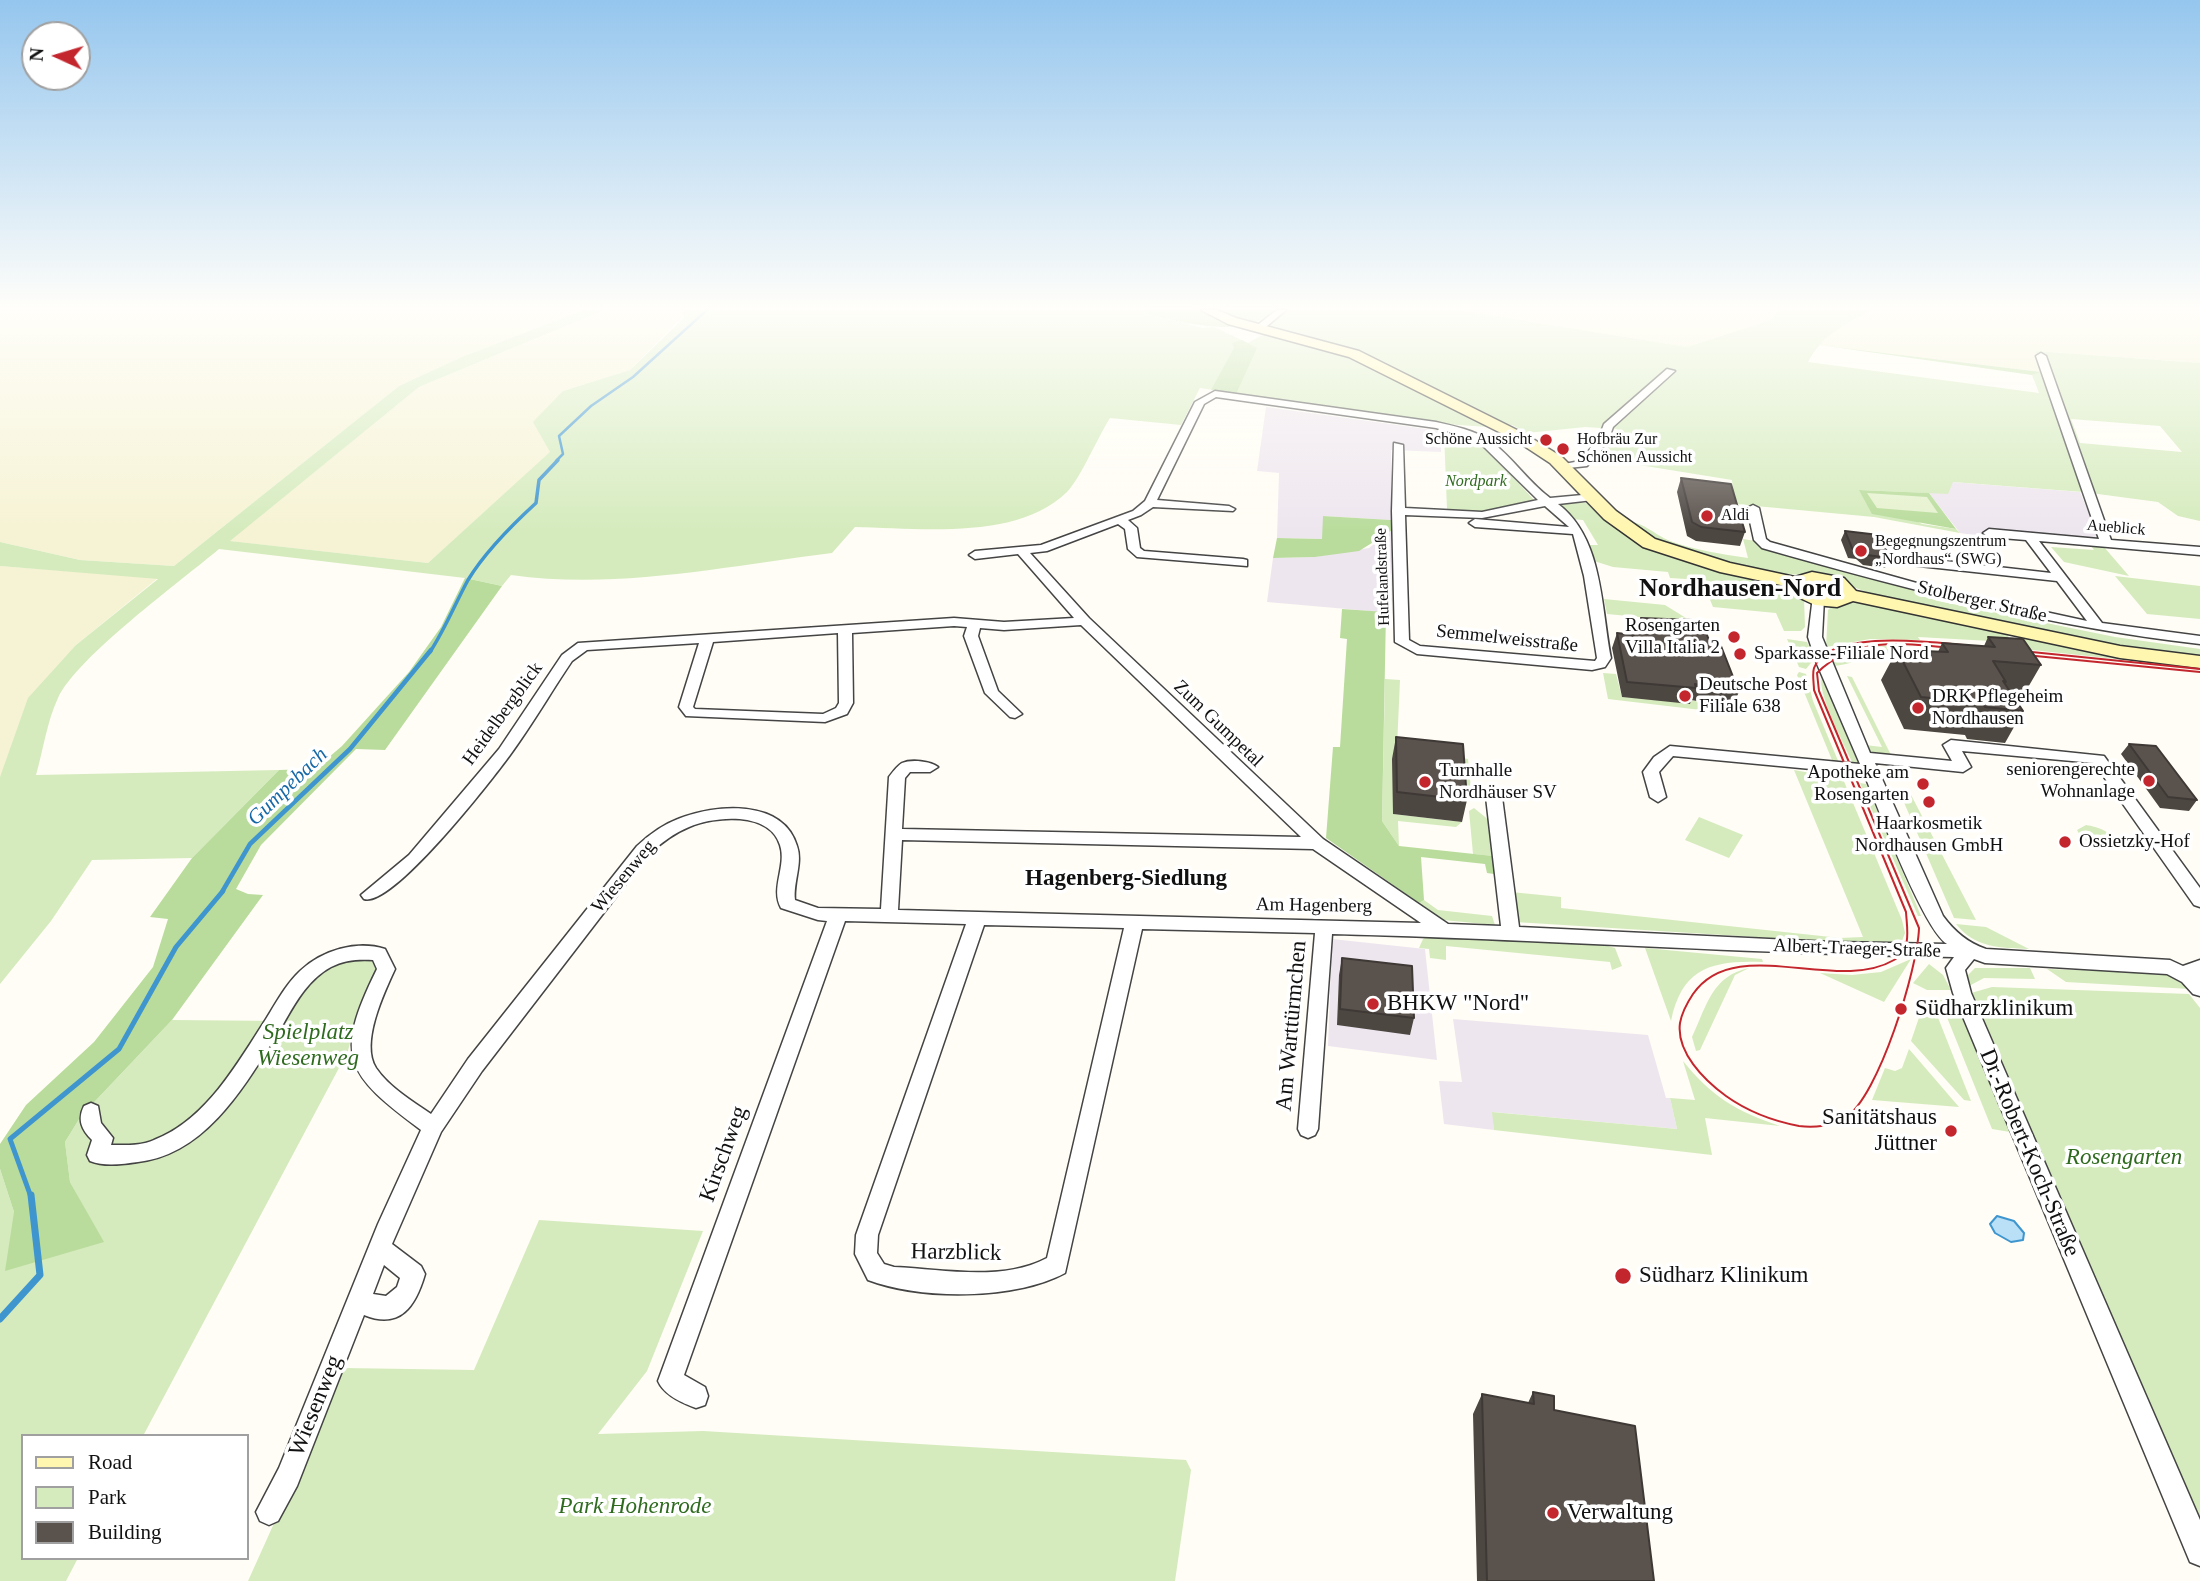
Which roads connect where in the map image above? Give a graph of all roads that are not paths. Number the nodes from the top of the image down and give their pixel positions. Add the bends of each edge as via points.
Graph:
1 (1414, 384) edge
2 (1656, 384) edge
3 (2050, 384) edge
4 (1398, 445) dead end
5 (1563, 467) junction
6 (1593, 497) junction
7 (1548, 502) junction
8 (1150, 503) junction
9 (1753, 508) dead end
10 (1229, 509) dead end
11 (1398, 511) junction
12 (1122, 521) junction
13 (1454, 525) dead end
14 (1577, 531) junction
15 (1989, 533) dead end
16 (2030, 537) junction
17 (2106, 543) junction
18 (2200, 551) edge
19 (1023, 552) junction
20 (975, 555) dead end
21 (1901, 560) dead end
22 (1243, 563) dead end
23 (2062, 578) junction
24 (1797, 583) junction
25 (1850, 595) junction
26 (1818, 599) junction
27 (1084, 621) junction
28 (974, 624) junction
29 (2098, 626) junction
30 (845, 629) junction
31 (707, 638) junction
32 (2200, 640) edge
33 (1402, 642) joint
34 (2200, 662) edge
35 (1015, 714) dead end
36 (1867, 763) junction
37 (930, 767) dead end
38 (1494, 797) dead end
39 (1658, 797) dead end
40 (893, 834) junction
41 (1317, 843) junction
42 (370, 895) dead end
43 (2200, 901) edge
44 (838, 916) junction
45 (889, 916) junction
46 (977, 918) junction
47 (1134, 923) junction
48 (1324, 928) junction
49 (1444, 930) junction
50 (1511, 933) junction
51 (1971, 950) junction
52 (2191, 970) edge
53 (2200, 989) edge
54 (91, 1112) dead end
55 (433, 1127) junction
56 (1308, 1129) dead end
57 (380, 1248) junction
58 (359, 1298) junction
59 (696, 1396) dead end
60 (269, 1512) dead end
61 (2200, 1552) edge

1 - 5 main road via 1520,437
2 - 5 street via 1608,426 1603,441 1583,464
3 - 17 street
4 - 11 street, Hufelandstraße
5 - 6 main road
6 - 7 street, Hufelandstraße
6 - 24 main road via 1649,543 1726,568
7 - 8 street via 1494,446 1459,430 1215,394 1200,401
7 - 11 street, Hufelandstraße via 1482,515
7 - 14 street
8 - 10 street
8 - 12 street
9 - 29 street, Stolberger Straße via 1760,540 1766,545 1933,592
11 - 33 street, Hufelandstraße
12 - 19 street
12 - 22 street via 1131,528 1134,549 1141,554
13 - 14 street
14 - 33 street, Semmelweisstraße via 1604,658 1600,664 1417,650
15 - 16 street, Aueblick
16 - 17 street, Aueblick
16 - 23 street
17 - 18 street, Aueblick
19 - 20 street
19 - 27 street, Zum Gumpetal
21 - 23 street, Stolberger Straße
23 - 29 street
24 - 25 main road via 1805,578 1830,579 1845,586
24 - 26 main road via 1805,594
25 - 26 main road via 1844,601
25 - 34 main road, Stolberger Straße via 2120,652
26 - 36 street via 1816,642
27 - 28 street, Heidelbergblick
27 - 41 street, Zum Gumpetal
28 - 30 street, Heidelbergblick
28 - 35 street via 971,636 992,693
29 - 32 street, Stolberger Straße
30 - 31 street, Heidelbergblick
30 - 31 street via 846,702 842,711 825,718 691,713 686,707
31 - 42 street, Heidelbergblick via 598,644 574,651 504,752 415,859
36 - 39 street via 1670,751 1651,772
36 - 43 street via 1963,767 1951,745 2099,759
36 - 51 street via 1935,919 1948,936
37 - 40 street via 900,770
38 - 50 street
40 - 41 street
40 - 45 street
41 - 49 street, Zum Gumpetal
44 - 45 street, Am Hagenberg
44 - 55 street, Wiesenweg via 797,910 787,904 783,893 789,845 765,820 718,814 676,826 643,850 483,1055
44 - 59 street, Kirschweg via 670,1381
45 - 46 street, Am Hagenberg
46 - 47 street, Am Hagenberg
46 - 47 street, Harzblick via 867,1235 866,1254 876,1272 894,1278 1021,1281 1042,1276 1057,1265
47 - 48 street, Am Hagenberg
48 - 49 street, Am Hagenberg
48 - 56 street, Am Warttürmchen
49 - 50 street, Albert-Traeger-Straße
50 - 51 street, Albert-Traeger-Straße via 1919,952
51 - 52 street, Albert-Traeger-Straße via 1984,956
51 - 61 street, Dr.-Robert-Koch-Straße via 1955,968 1962,992
52 - 53 street
54 - 55 street via 91,1126 103,1138 98,1155 156,1149 187,1134 212,1111 312,969 327,959 359,951 379,954 386,969 366,1018 364,1064 374,1080
55 - 57 street, Wiesenweg
57 - 58 street, Wiesenweg
57 - 58 street via 413,1274 407,1294 390,1308 372,1307
58 - 60 street, Wiesenweg via 288,1477

